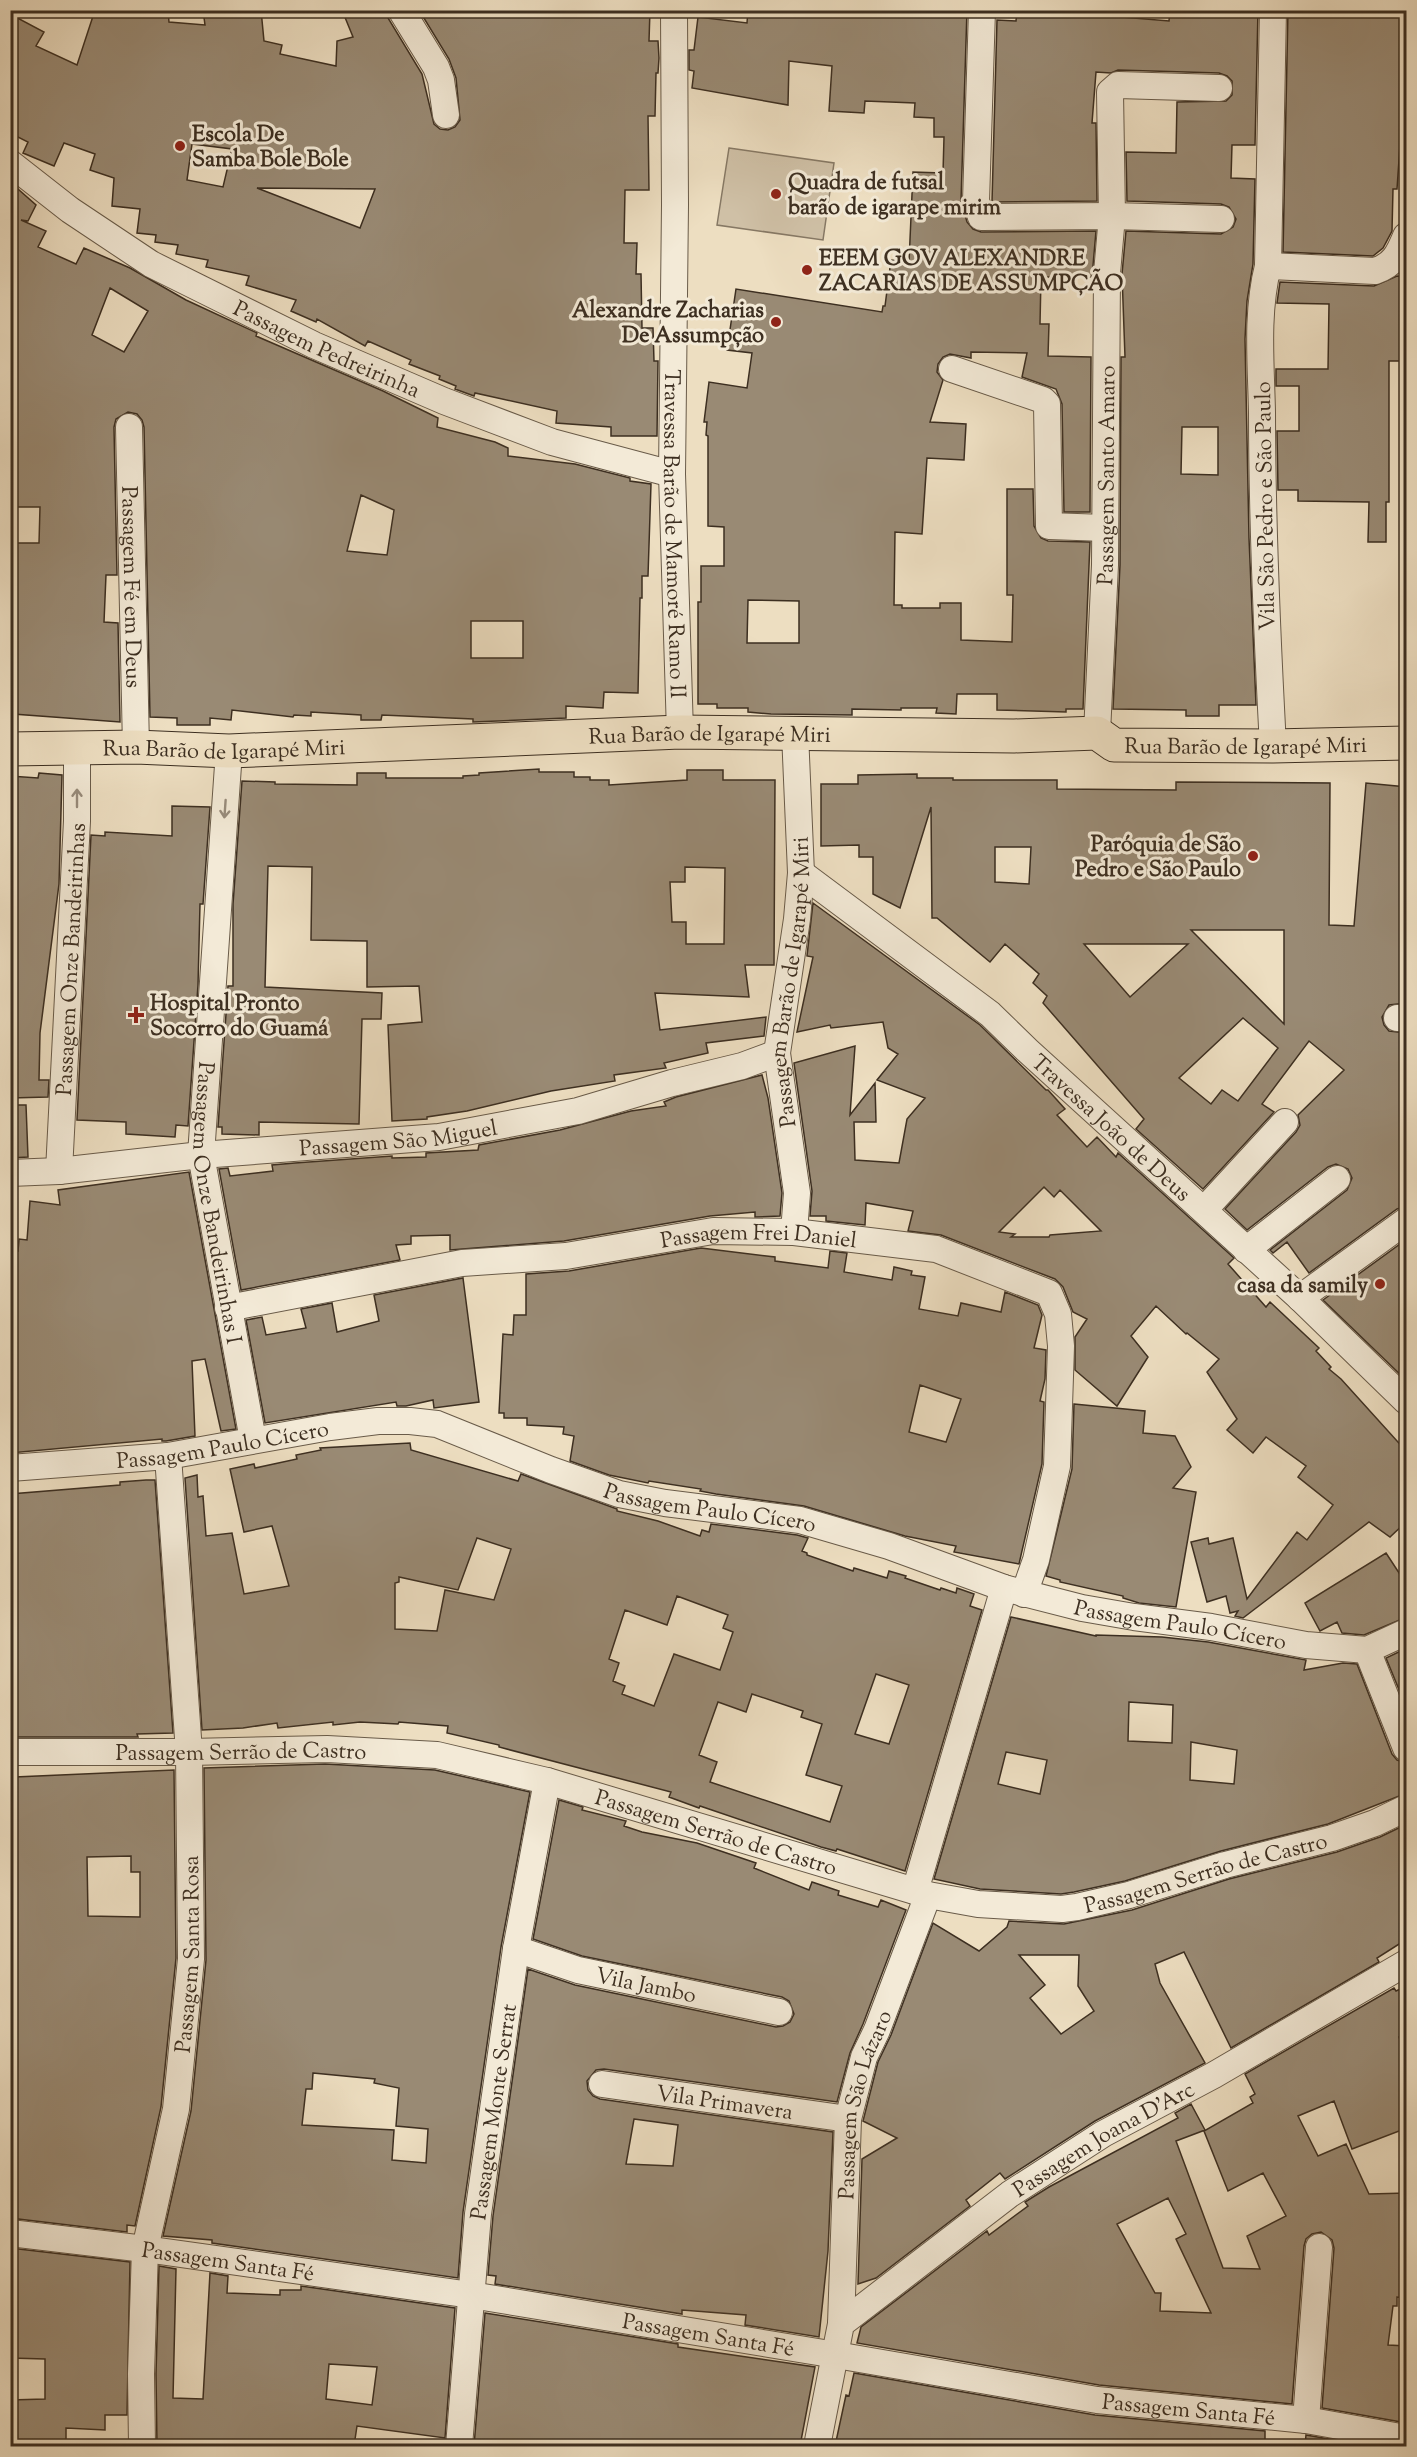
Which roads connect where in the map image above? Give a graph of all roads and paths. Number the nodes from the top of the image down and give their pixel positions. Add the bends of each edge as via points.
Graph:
1 (401, 10) edge
2 (674, 10) edge
3 (982, 10) edge
4 (1273, 10) edge
5 (1219, 88) dead end
6 (446, 115) dead end
7 (10, 163) edge
8 (1112, 216) junction
9 (1221, 219) dead end
10 (1407, 236) edge
11 (1268, 266) junction
12 (952, 369) dead end
13 (129, 427) dead end
14 (672, 474) junction
15 (1105, 528) junction
16 (680, 732) junction
17 (795, 733) junction
18 (1097, 733) junction
19 (1407, 743) edge
20 (1273, 746) junction
21 (136, 747) junction
22 (10, 748) edge
23 (77, 749) junction
24 (229, 751) junction
25 (801, 873) junction
26 (777, 1053) junction
27 (1285, 1122) dead end
28 (201, 1155) junction
29 (59, 1171) junction
30 (10, 1173) edge
31 (1337, 1179) dead end
32 (1204, 1210) junction
33 (1407, 1221) edge
34 (794, 1232) junction
35 (1246, 1250) junction
36 (1049, 1293) joint
37 (1300, 1298) junction
38 (228, 1308) junction
39 (1407, 1401) edge
40 (253, 1440) junction
41 (168, 1456) junction
42 (10, 1467) edge
43 (1014, 1591) junction
44 (1407, 1632) edge
45 (1367, 1650) junction
46 (1407, 1748) edge
47 (10, 1752) edge
48 (189, 1752) junction
49 (547, 1781) junction
50 (1407, 1808) edge
51 (922, 1893) junction
52 (516, 1949) junction
53 (1407, 1963) edge
54 (779, 2012) dead end
55 (602, 2084) dead end
56 (848, 2119) junction
57 (10, 2233) edge
58 (1319, 2247) dead end
59 (145, 2248) junction
60 (471, 2295) junction
61 (841, 2324) junction
62 (836, 2355) junction
63 (1306, 2420) junction
64 (1407, 2438) edge
65 (142, 2446) edge
66 (459, 2446) edge
67 (817, 2446) edge

1 - 6 street via 436,67
2 - 14 street, Travessa Barão de Mamoré Ramo II
3 - 8 street via 976,201 981,217
4 - 11 street, Vila São Pedro e São Paulo
5 - 8 street, Passagem Santo Amaro via 1113,88
7 - 14 street, Passagem Pedreirinha via 70,210 151,264 314,345 542,438
8 - 9 street
8 - 15 street, Passagem Santo Amaro via 1107,273
10 - 11 street via 1396,259 1375,271
11 - 20 street, Vila São Pedro e São Paulo via 1261,294 1262,530
12 - 15 street via 1047,404 1049,526
13 - 21 street, Passagem Fé em Deus
14 - 16 street, Travessa Barão de Mamoré Ramo II
15 - 18 street, Passagem Santo Amaro
16 - 17 main road, Rua Barão de Igarapé Miri
16 - 24 main road, Rua Barão de Igarapé Miri
17 - 18 main road, Rua Barão de Igarapé Miri
17 - 25 street, Passagem Barão de Igarapé Miri
18 - 20 main road, Rua Barão de Igarapé Miri via 1114,745
19 - 20 main road, Rua Barão de Igarapé Miri
21 - 23 main road, Rua Barão de Igarapé Miri
21 - 24 main road, Rua Barão de Igarapé Miri
22 - 23 main road, Rua Barão de Igarapé Miri
29 -> 23 street, Passagem Onze Bandeirinhas via 77,821
24 -> 28 street, Passagem Onze Bandeirinhas I
25 - 26 street, Passagem Barão de Igarapé Miri
25 - 32 street, Travessa João de Deus via 990,1014
26 - 28 street, Passagem São Miguel via 578,1111 483,1130 439,1137
26 - 34 street, Passagem Barão de Igarapé Miri via 797,1193
27 - 32 street
28 - 29 street, Passagem São Miguel
28 - 38 street, Passagem Onze Bandeirinhas I
29 - 30 street, Passagem São Miguel
31 - 35 street
32 - 35 street, Travessa João de Deus
33 - 37 street
34 - 36 street, Passagem Frei Daniel via 936,1249
34 - 38 street, Passagem Frei Daniel via 713,1231 566,1256 462,1263
35 - 37 street, Travessa João de Deus
36 - 43 street, Passagem São Lázaro via 1058,1314 1061,1346 1057,1466 1036,1560
37 - 39 street, Travessa João de Deus
38 - 40 street, Passagem Onze Bandeirinhas I
40 - 41 street, Passagem Paulo Cícero
40 - 43 street, Passagem Paulo Cícero via 378,1421 437,1424 619,1494 800,1520 889,1546
41 - 42 street, Passagem Paulo Cícero
41 - 48 street, Passagem Santa Rosa
43 - 45 street, Passagem Paulo Cícero via 1134,1617 1306,1645
43 - 51 street, Passagem São Lázaro
44 - 45 street, Passagem Paulo Cícero
45 - 46 street
47 - 48 street, Passagem Serrão de Castro
48 - 49 street, Passagem Serrão de Castro via 405,1751
48 - 59 street, Passagem Santa Rosa via 191,1959 176,2109
49 - 51 street, Passagem Serrão de Castro
49 - 52 street, Passagem Monte Serrat
50 - 51 street, Passagem Serrão de Castro via 1332,1838 1077,1907 978,1904
51 - 56 street, Passagem São Lázaro via 877,2030 864,2057
52 - 54 street, Vila Jambo via 578,1970
52 - 60 street, Passagem Monte Serrat via 478,2214
53 - 61 street, Passagem Joana D’Arc via 1103,2134 1010,2194
55 - 56 street, Vila Primavera
56 - 61 street, Passagem São Lázaro
57 - 59 street, Passagem Santa Fé
58 - 63 street
59 - 60 street, Passagem Santa Fé
59 - 65 street, Passagem Santa Rosa
60 - 62 street, Passagem Santa Fé
60 - 66 street, Passagem Monte Serrat
61 - 62 street
62 - 63 street, Passagem Santa Fé via 1097,2400
62 - 67 street
63 - 64 street, Passagem Santa Fé

